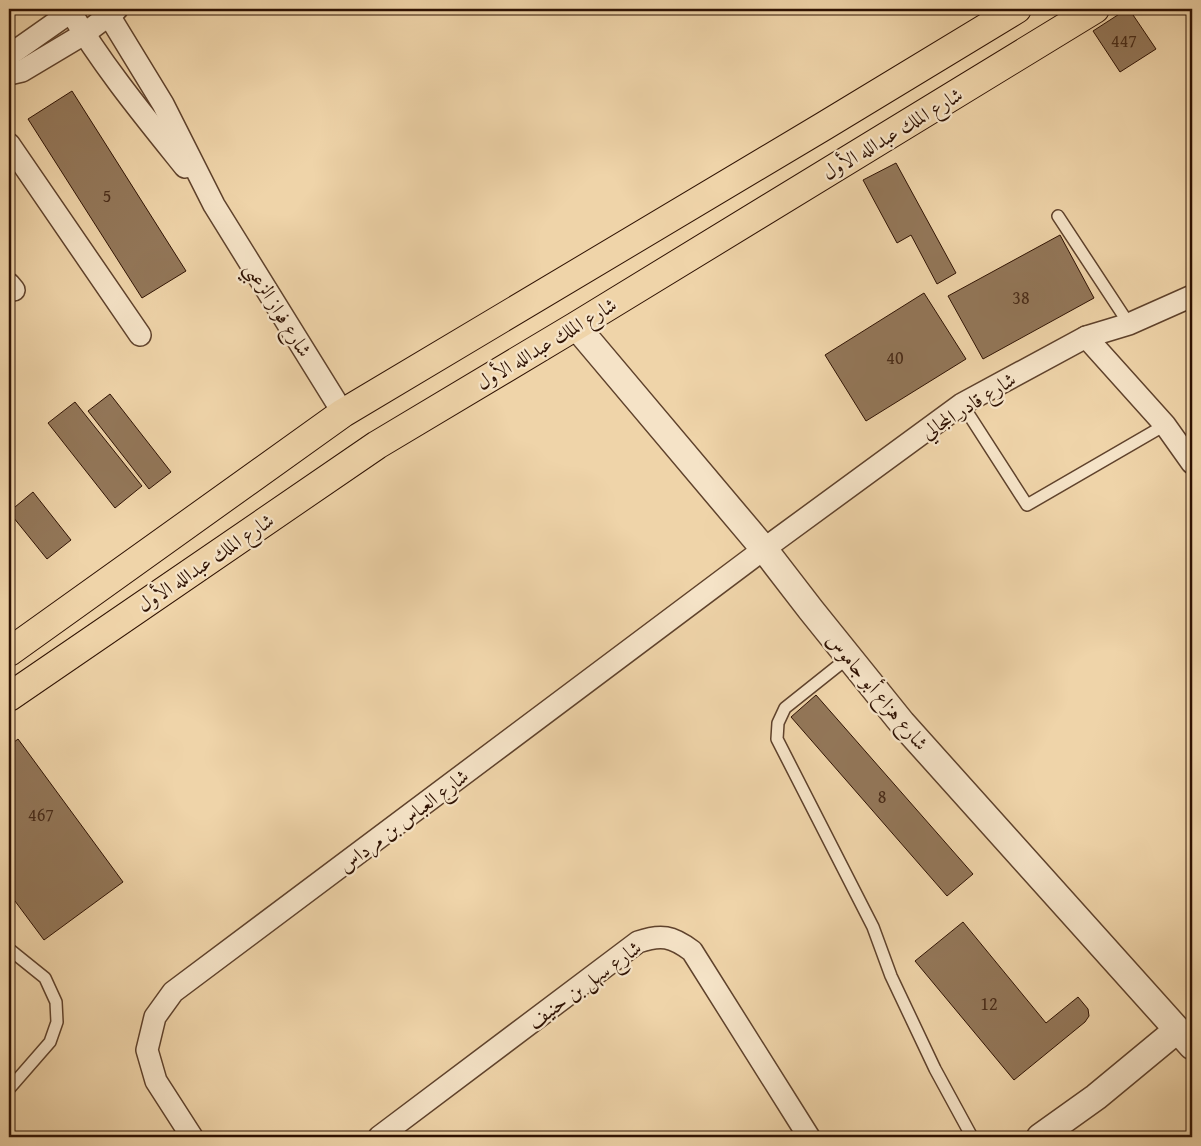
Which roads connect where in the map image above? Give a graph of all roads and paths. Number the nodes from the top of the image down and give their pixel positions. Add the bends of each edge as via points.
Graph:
1 (1017, 9) edge
2 (1095, 9) edge
3 (72, 10) edge
4 (111, 11) edge
5 (84, 34) junction
6 (9, 58) edge
7 (9, 74) edge
8 (9, 144) edge
9 (214, 204) junction
10 (1058, 216) dead end
11 (1192, 296) edge
12 (1129, 324) junction
13 (576, 326) junction
14 (140, 335) dead end
15 (1086, 338) junction
16 (962, 404) junction
17 (344, 413) junction
18 (1165, 426) junction
19 (1192, 463) edge
20 (764, 549) junction
21 (9, 652) edge
22 (849, 657) junction
23 (9, 697) edge
24 (9, 949) edge
25 (1185, 1038) edge
26 (9, 1089) edge
27 (192, 1137) edge
28 (379, 1137) edge
29 (808, 1137) edge
30 (972, 1137) edge
31 (1040, 1137) edge

1 - 17 main road, شارع الملك عبدالله الأول
2 - 13 main road, شارع الملك عبدالله الأول
3 - 5 street, شارع فواز الزعبي
3 - 6 street
4 - 5 street
4 - 9 street, شارع فواز الزعبي
5 - 7 street via 22,72
5 - 9 street, شارع فواز الزعبي
8 - 14 street
9 - 17 street, شارع فواز الزعبي
10 - 12 lane
11 - 12 street, شارع قادر المجالي
12 - 15 street, شارع قادر المجالي
13 - 20 street, شارع هزاع أبو جاموس
13 - 23 main road, شارع الملك عبدالله الأول via 377,445
15 - 16 street, شارع قادر المجالي
15 - 18 street
16 - 18 lane via 1027,505
16 - 20 street, شارع قادر المجالي
17 - 21 main road, شارع الملك عبدالله الأول
18 - 19 street
20 - 22 street, شارع هزاع أبو جاموس
20 - 27 street, شارع العباس بن مرداس via 173,992 155,1018 147,1050 156,1082
22 - 25 street, شارع هزاع أبو جاموس via 902,723
22 - 30 lane via 785,708 778,724 777,739 873,928 891,976
24 - 26 lane via 45,978 56,1002 57,1022 50,1042
25 - 31 street
28 - 29 street, شارع سهل بن حنيف via 638,942 652,937 680,942 692,951

